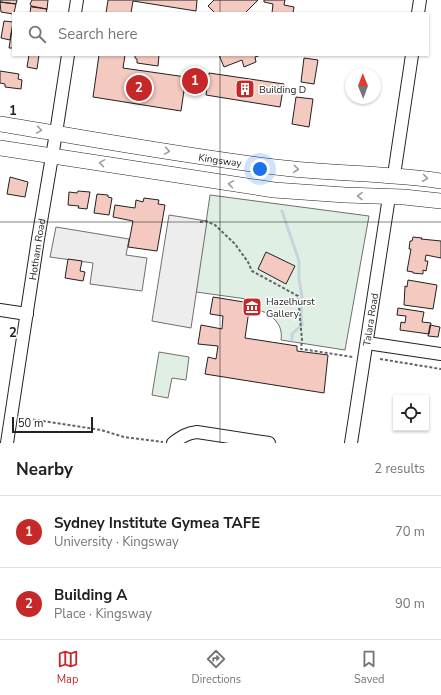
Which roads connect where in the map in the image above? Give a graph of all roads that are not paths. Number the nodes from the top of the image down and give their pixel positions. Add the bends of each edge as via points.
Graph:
1 (77, 0) edge
2 (420, 0) edge
3 (75, 12) edge
4 (418, 12) edge
5 (68, 56) edge
6 (412, 56) edge
7 (0, 124) edge
8 (56, 133) junction
9 (0, 148) edge
10 (52, 156) junction
11 (394, 175) junction
12 (441, 180) edge
13 (389, 197) junction
14 (441, 201) edge
15 (0, 310) edge
16 (27, 314) junction
17 (366, 343) junction
18 (441, 354) edge
19 (7, 443) edge
20 (169, 443) edge
21 (269, 443) edge
22 (352, 443) edge

1 - 3 street
2 - 4 street
5 - 8 street, Hotham Road
6 - 11 street
7 -> 8 main road, Kingsway
8 - 10 street, Hotham Road
8 -> 11 main road, Kingsway via 277,167
9 - 10 main road
13 -> 10 main road via 274,190
10 - 16 street, Hotham Road
11 -> 12 main road, Kingsway
13 - 14 main road
13 - 17 street, Talara Road
15 - 16 street
16 - 19 street, Hotham Road
17 - 18 street
17 - 22 street, Talara Road
20 - 21 street via 181,436 197,432

